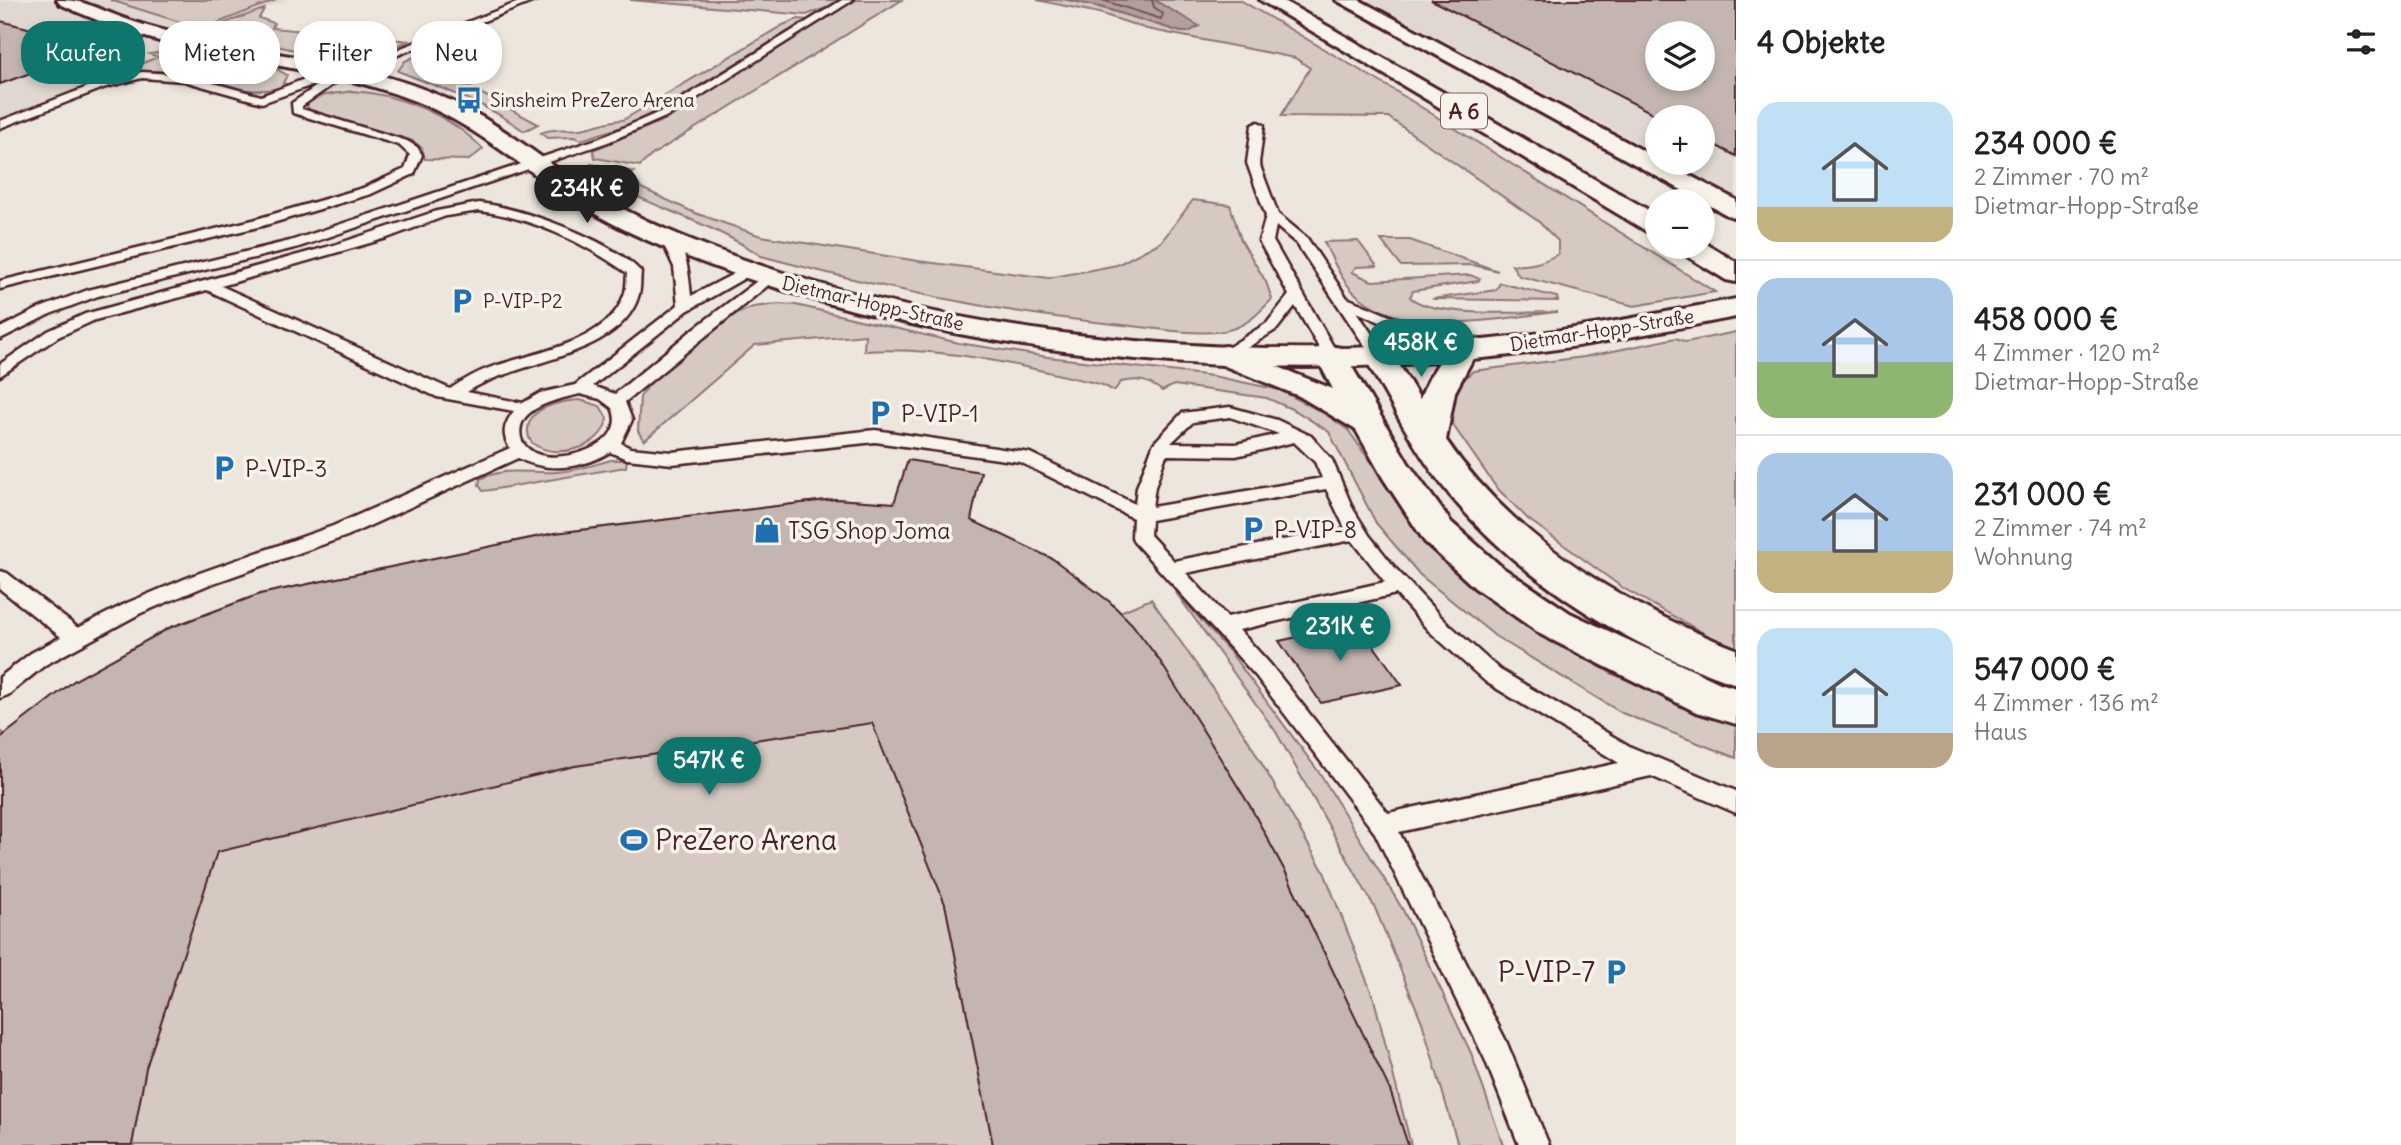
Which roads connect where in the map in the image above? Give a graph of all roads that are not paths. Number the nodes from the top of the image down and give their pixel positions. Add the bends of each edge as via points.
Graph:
1 (66, 0) edge
2 (533, 0) edge
3 (848, 0) edge
4 (1269, 0) edge
5 (1310, 0) edge
6 (1345, 0) edge
7 (397, 52) edge
8 (294, 63) edge
9 (301, 84) edge
10 (329, 84) edge
11 (380, 84) edge
12 (0, 125) edge
13 (1258, 125) dead end
14 (533, 162) junction
15 (1624, 174) dead end
16 (1272, 216) junction
17 (1645, 219) edge
18 (1721, 220) edge
19 (670, 241) junction
20 (1308, 249) junction
21 (1270, 250) junction
22 (1712, 259) edge
23 (1736, 274) edge
24 (760, 275) junction
25 (0, 285) edge
26 (208, 285) junction
27 (1297, 294) junction
28 (1343, 301) junction
29 (685, 306) junction
30 (1736, 308) edge
31 (0, 334) edge
32 (1494, 347) junction
33 (1462, 351) junction
34 (1226, 355) junction
35 (1330, 355) junction
36 (1378, 355) junction
37 (615, 363) junction
38 (0, 372) edge
39 (649, 372) junction
40 (580, 389) junction
41 (453, 395) junction
42 (616, 401) junction
43 (523, 408) junction
44 (1368, 424) junction
45 (1295, 436) junction
46 (1430, 439) junction
47 (609, 445) junction
48 (1160, 449) junction
49 (517, 451) junction
50 (1333, 482) junction
51 (1142, 515) junction
52 (1357, 532) junction
53 (1170, 569) junction
54 (0, 578) edge
55 (1400, 586) junction
56 (1223, 626) junction
57 (75, 638) junction
58 (1736, 667) edge
59 (0, 689) edge
60 (1736, 706) edge
61 (1652, 766) junction
62 (1736, 802) edge
63 (1383, 825) junction
64 (1534, 1145) edge

1 - 8 main road, Dietmar-Hopp-Straße via 129,26
2 - 7 lane
3 - 14 lane via 666,113 604,140
4 - 17 main road, A 6
5 - 15 main road, A 6
6 - 18 main road
9 - 12 lane via 262,100 169,75 144,74
10 - 25 lane via 301,100 296,109 404,143 416,155 414,165 400,177 366,191 280,217
11 - 14 main road, Dietmar-Hopp-Straße via 441,104 484,126
13 - 16 lane via 1253,163
14 - 19 main road, Dietmar-Hopp-Straße via 612,214
14 - 31 lane via 294,244 93,293
16 - 20 lane
16 - 21 lane via 1266,242
19 - 24 main road, Dietmar-Hopp-Straße
19 - 29 lane via 681,267
20 - 21 lane
20 - 28 lane
21 - 27 lane
22 - 23 main road
24 - 29 lane via 720,283
24 - 34 main road, Dietmar-Hopp-Straße via 859,304 965,326 1090,345
24 - 39 lane
26 - 38 lane via 86,319 53,334
26 - 41 lane via 362,358
26 - 41 lane via 451,212 482,207 500,209 585,242 634,272 635,285 622,313 595,334 565,352 476,379
27 - 34 lane via 1272,326
27 - 35 lane
28 - 32 lane via 1394,323
28 - 36 lane
29 - 37 lane
30 - 32 main road, Dietmar-Hopp-Straße via 1605,333
32 - 33 main road, Dietmar-Hopp-Straße
33 - 36 main road, Dietmar-Hopp-Straße
33 - 46 main road via 1442,377
34 - 35 main road, Dietmar-Hopp-Straße
34 - 44 main road via 1310,389
35 - 36 main road, Dietmar-Hopp-Straße
35 - 44 main road
36 - 46 main road
37 - 39 lane via 624,373
37 - 40 lane
39 - 42 lane
40 - 42 lane
40 - 43 lane via 545,396
41 - 43 lane
42 - 47 lane via 624,422
43 - 49 lane via 510,427
44 - 60 main road via 1438,532 1489,578 1556,624 1711,699
45 - 48 lane via 1236,450
45 - 48 lane via 1230,412 1188,417
45 - 50 lane via 1323,460
46 - 58 main road via 1462,486 1500,526 1551,567 1621,613
47 - 49 lane via 578,460 553,463
47 - 51 lane via 627,453 672,458 875,436 1024,457
48 - 51 lane via 1146,487
49 - 57 lane via 340,531 201,580
50 - 51 lane
50 - 52 lane
51 - 53 lane via 1141,537
52 - 53 lane
52 - 55 lane
53 - 56 lane
54 - 57 lane
55 - 56 lane
55 - 61 lane via 1493,676 1623,754
56 - 63 lane via 1263,670
57 - 59 lane
61 - 62 lane
61 - 63 lane
63 - 64 lane via 1496,1051

